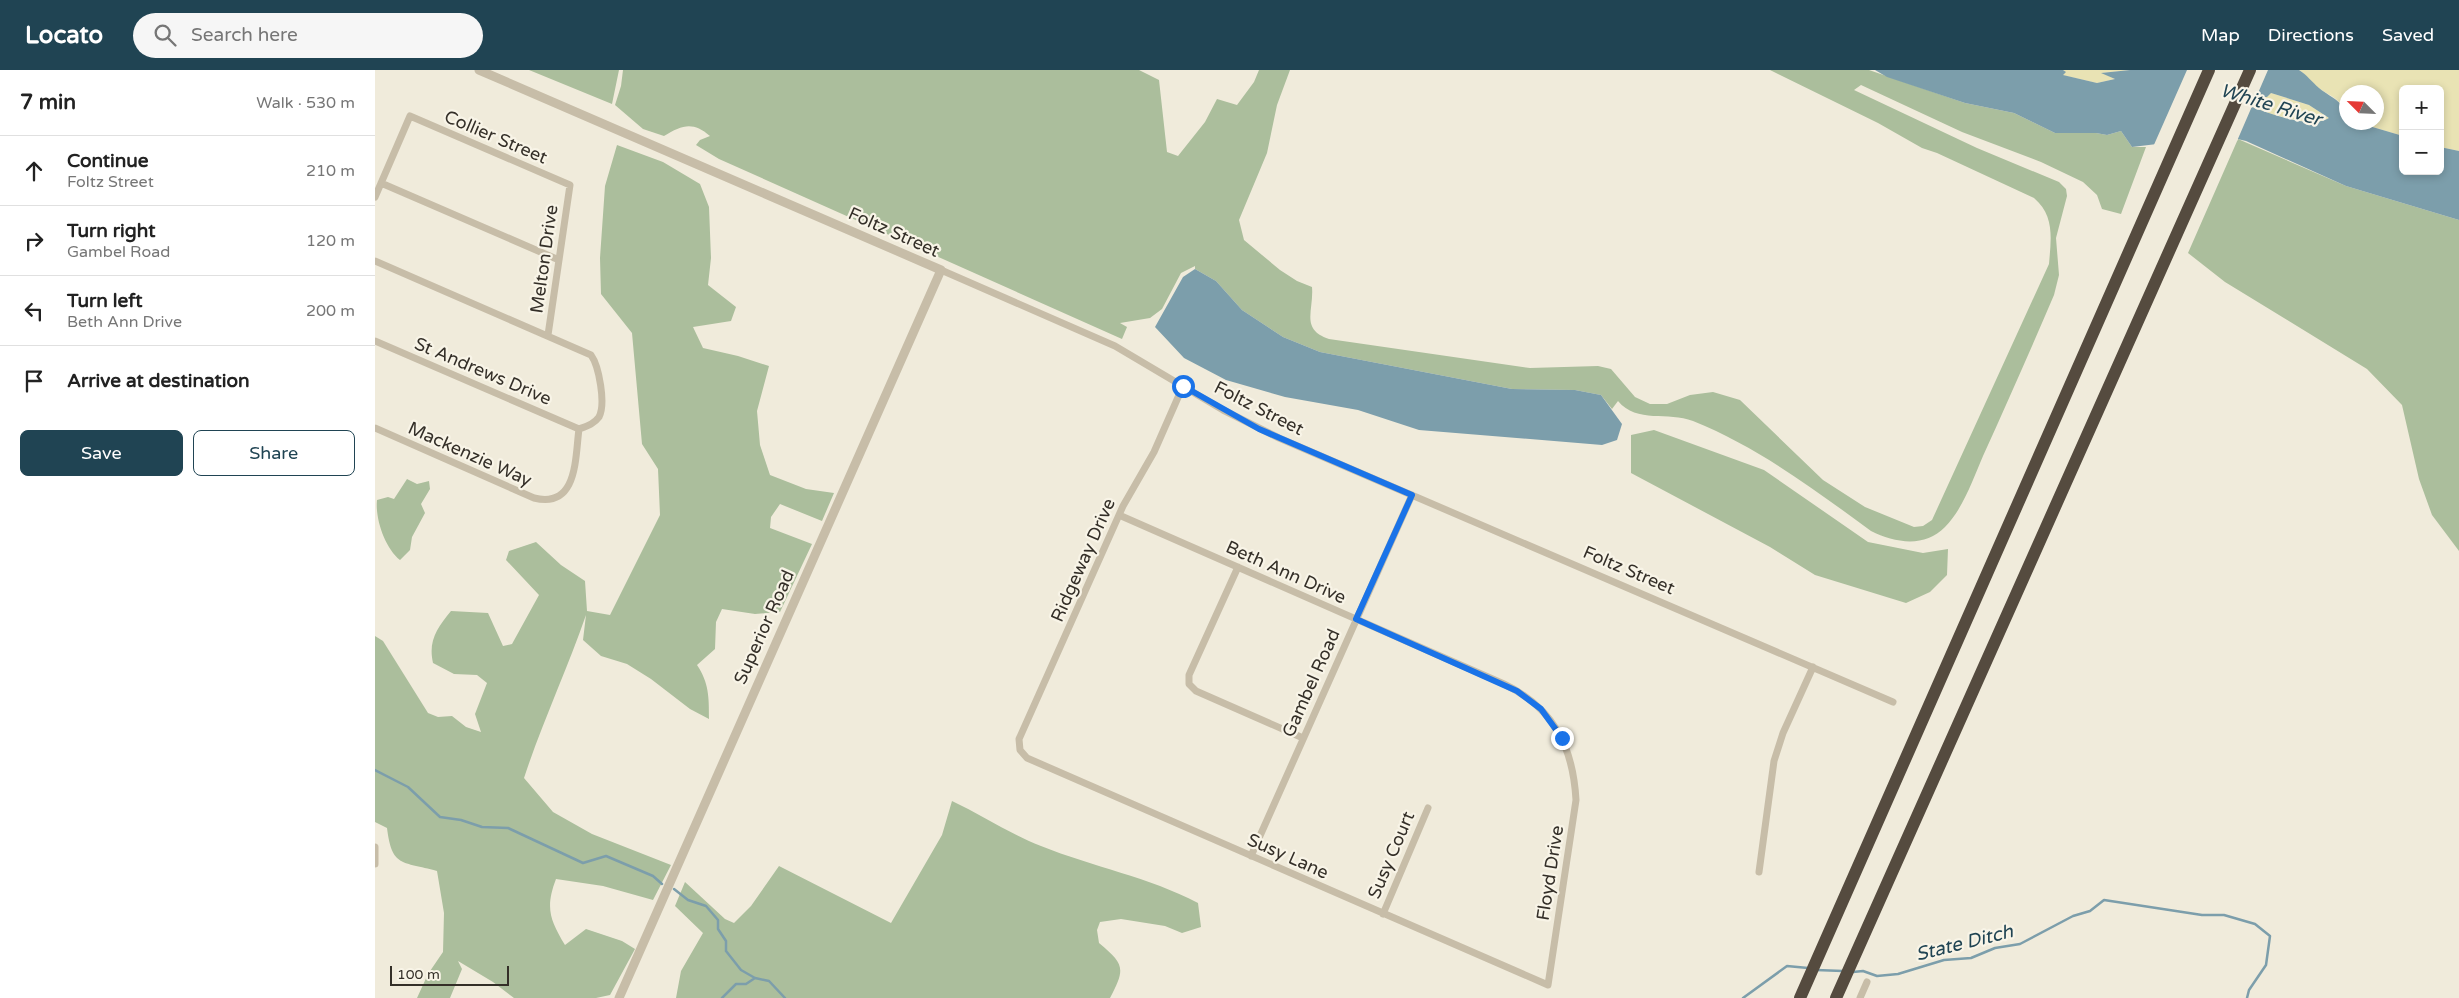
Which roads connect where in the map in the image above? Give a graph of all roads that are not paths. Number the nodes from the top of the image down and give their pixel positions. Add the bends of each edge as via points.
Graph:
1 (479, 70) edge
2 (2209, 70) edge
3 (2250, 70) edge
4 (381, 183) junction
5 (570, 185) joint
6 (375, 197) edge
7 (559, 260) junction
8 (375, 261) edge
9 (941, 270) junction
10 (548, 335) junction
11 (375, 341) edge
12 (1183, 386) junction
13 (375, 428) edge
14 (579, 429) junction
15 (1412, 495) junction
16 (1119, 515) junction
17 (1238, 567) junction
18 (1356, 619) junction
19 (1813, 667) junction
20 (1893, 702) dead end
21 (1303, 738) junction
22 (1020, 750) joint
23 (1572, 766) joint
24 (1428, 808) dead end
25 (375, 847) edge
26 (1251, 856) junction
27 (375, 864) edge
28 (1759, 872) dead end
29 (1383, 914) junction
30 (1867, 982) dead end
31 (1548, 985) joint
32 (1838, 993) edge
33 (619, 998) edge
34 (1800, 998) edge
35 (1860, 998) edge

1 - 9 street, Foltz Street
2 - 34 highway
3 - 32 highway
4 - 5 street, Collier Street via 410,116
4 - 6 street
4 - 7 street
5 - 7 street, Melton Drive
7 - 10 street, Melton Drive
8 - 10 street
9 - 12 street, Foltz Street via 1106,342
9 - 33 street, Superior Road
10 - 14 street, Melton Drive via 591,355 597,364 601,412 593,424
11 - 14 street, St Andrews Drive
12 - 15 street, Foltz Street via 1259,429
12 - 16 street, Ridgeway Drive
13 - 14 street, Mackenzie Way via 534,498 547,500 561,495 571,483
15 - 18 street, Gambel Road
15 - 19 street, Foltz Street
16 - 17 street, Beth Ann Drive
16 - 22 street, Ridgeway Drive via 1019,739
17 - 18 street, Beth Ann Drive
17 - 21 street via 1189,675 1189,684 1195,690
18 - 21 street, Gambel Road
18 - 23 street, Beth Ann Drive via 1524,695 1553,722 1567,748
19 - 20 street, Foltz Street
19 - 28 street via 1774,761
21 - 26 street, Gambel Road
22 - 26 street, Susy Lane via 1027,758
23 - 31 street, Floyd Drive via 1575,811
24 - 29 street, Susy Court
25 - 27 street
26 - 29 street, Susy Lane
29 - 31 street, Susy Lane
30 - 35 street

